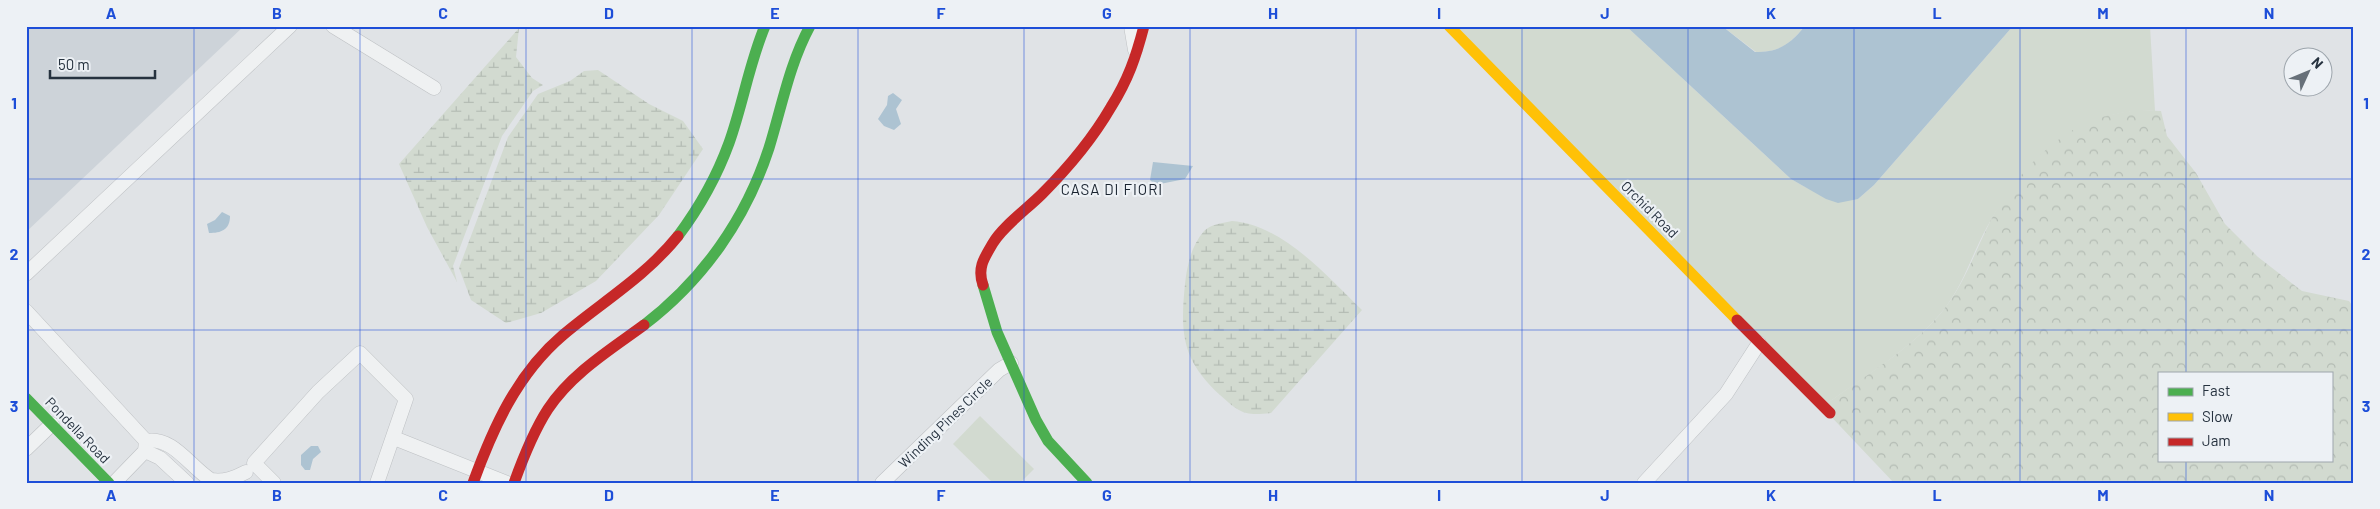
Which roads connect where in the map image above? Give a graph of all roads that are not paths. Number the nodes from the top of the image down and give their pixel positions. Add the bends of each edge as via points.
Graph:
1 (290, 26) edge
2 (333, 26) edge
3 (765, 26) edge
4 (810, 26) edge
5 (1131, 26) edge
6 (1144, 26) edge
7 (1449, 26) edge
8 (1134, 65) junction
9 (434, 88) dead end
10 (26, 274) edge
11 (26, 311) edge
12 (1760, 344) junction
13 (1011, 363) junction
14 (26, 398) edge
15 (1830, 412) dead end
16 (52, 424) junction
17 (394, 438) junction
18 (145, 446) junction
19 (26, 449) edge
20 (246, 473) edge
21 (475, 477) edge
22 (109, 483) edge
23 (114, 483) edge
24 (187, 483) edge
25 (274, 483) edge
26 (377, 483) edge
27 (507, 483) edge
28 (514, 483) edge
29 (882, 483) edge
30 (1087, 483) edge
31 (1644, 483) edge

1 - 10 street
2 - 9 street
3 - 21 street via 752,58 726,150 710,186 679,236 641,276 551,347 521,381 495,425
4 - 28 street via 789,70 773,134 756,178 720,246 658,313 589,364 556,399 533,435
5 - 8 street
6 - 8 street
7 - 12 street, Orchid Road
8 - 13 street via 1111,108 1083,147 1037,200 994,241 983,261 980,274 982,288
11 - 18 street
12 - 15 street, Orchid Road
12 - 31 street via 1726,394
13 - 29 street, Winding Pines Circle via 999,370
13 - 30 street via 1048,441
14 - 16 street, Pondella Road
16 - 19 street
16 - 22 street, Pondella Road
17 - 20 street via 406,399 360,353 318,392
17 - 21 street
17 - 26 street
18 - 20 street via 156,440 166,444 211,480 231,480
18 - 23 street
18 - 24 street
20 - 25 street
21 - 27 street

